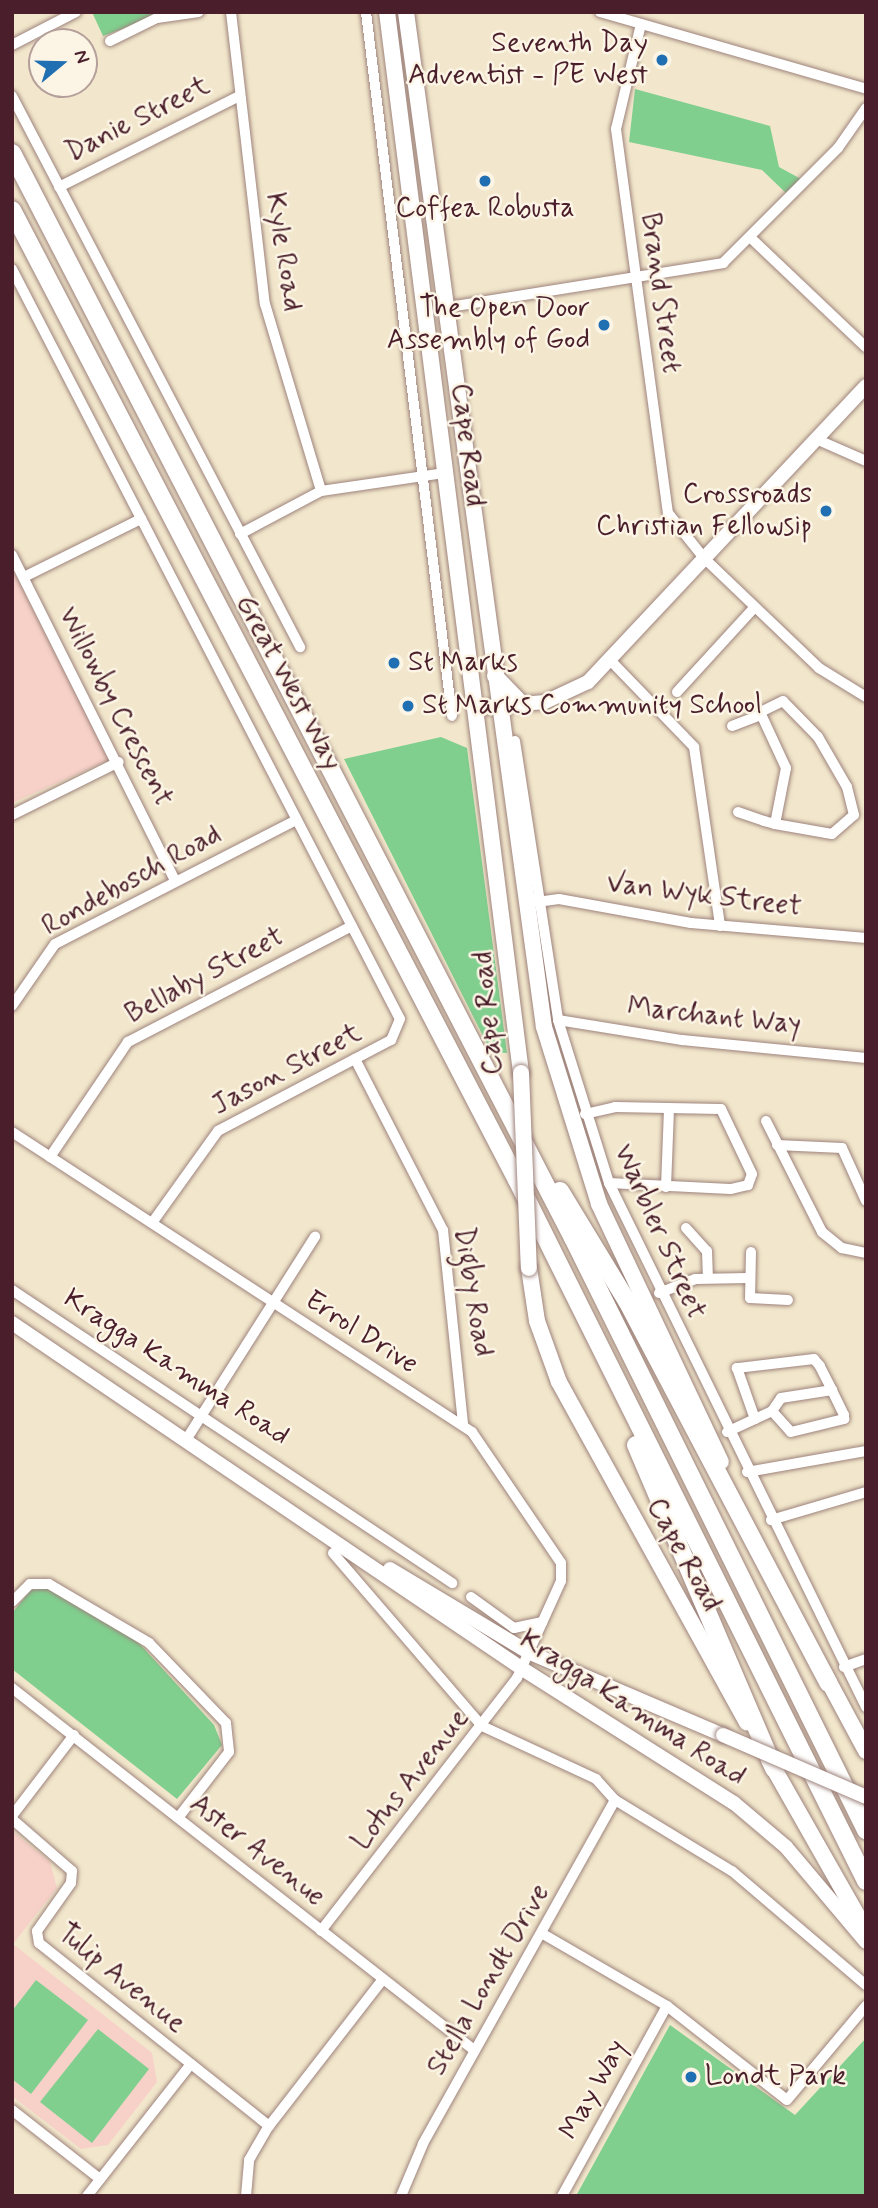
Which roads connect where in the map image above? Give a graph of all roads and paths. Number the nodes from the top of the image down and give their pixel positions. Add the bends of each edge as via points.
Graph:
1 (76, 12) edge
2 (200, 12) edge
3 (231, 12) edge
4 (366, 12) edge
5 (387, 12) edge
6 (407, 12) edge
7 (600, 12) edge
8 (641, 24) junction
9 (110, 41) dead end
10 (12, 45) edge
11 (866, 89) edge
12 (12, 96) edge
13 (239, 96) junction
14 (866, 108) edge
15 (12, 144) edge
16 (12, 153) edge
17 (59, 187) junction
18 (12, 210) edge
19 (50, 224) junction
20 (751, 239) junction
21 (12, 269) edge
22 (638, 280) junction
23 (443, 308) junction
24 (866, 347) edge
25 (866, 386) edge
26 (816, 439) junction
27 (866, 461) edge
28 (444, 473) junction
29 (422, 477) junction
30 (321, 491) junction
31 (141, 519) junction
32 (240, 534) junction
33 (12, 555) edge
34 (704, 558) junction
35 (24, 577) junction
36 (755, 607) junction
37 (300, 647) dead end
38 (611, 661) junction
39 (491, 667) junction
40 (677, 692) dead end
41 (866, 697) edge
42 (526, 704) junction
43 (496, 706) junction
44 (476, 709) junction
45 (760, 715) junction
46 (452, 716) dead end
47 (733, 726) dead end
48 (499, 729) junction
49 (515, 741) dead end
50 (119, 762) junction
51 (738, 812) dead end
52 (12, 814) edge
53 (854, 815) junction
54 (866, 817) edge
55 (296, 820) junction
56 (775, 824) junction
57 (175, 881) junction
58 (537, 902) junction
59 (352, 926) junction
60 (720, 926) junction
61 (866, 938) edge
62 (12, 1006) edge
63 (558, 1020) junction
64 (399, 1029) joint
65 (866, 1058) edge
66 (355, 1059) junction
67 (502, 1100) junction
68 (669, 1108) junction
69 (585, 1114) junction
70 (766, 1121) dead end
71 (12, 1132) edge
72 (777, 1145) junction
73 (50, 1157) junction
74 (517, 1180) junction
75 (609, 1183) junction
76 (666, 1187) junction
77 (866, 1201) edge
78 (152, 1223) junction
79 (686, 1228) dead end
80 (316, 1237) dead end
81 (751, 1252) dead end
82 (866, 1253) edge
83 (708, 1277) junction
84 (748, 1278) junction
85 (12, 1290) edge
86 (659, 1293) junction
87 (788, 1300) dead end
88 (274, 1304) junction
89 (12, 1322) edge
90 (12, 1332) edge
91 (66, 1361) junction
92 (832, 1390) junction
93 (772, 1412) junction
94 (202, 1415) junction
95 (755, 1419) junction
96 (463, 1425) junction
97 (727, 1432) junction
98 (186, 1440) junction
99 (866, 1451) edge
100 (747, 1472) junction
101 (866, 1492) edge
102 (771, 1520) junction
103 (340, 1549) junction
104 (452, 1583) dead end
105 (471, 1597) dead end
106 (12, 1602) edge
107 (542, 1622) junction
108 (528, 1651) junction
109 (866, 1658) edge
110 (844, 1667) junction
111 (521, 1668) junction
112 (828, 1683) junction
113 (12, 1688) edge
114 (866, 1707) edge
115 (482, 1726) junction
116 (74, 1735) junction
117 (866, 1751) edge
118 (775, 1769) junction
119 (866, 1797) edge
120 (615, 1800) junction
121 (12, 1818) edge
122 (177, 1818) junction
123 (866, 1830) edge
124 (866, 1881) edge
125 (321, 1931) junction
126 (866, 1931) edge
127 (542, 1934) junction
128 (866, 1942) edge
129 (383, 1979) junction
130 (866, 1985) edge
131 (667, 2006) junction
132 (866, 2006) edge
133 (474, 2050) junction
134 (191, 2064) junction
135 (12, 2110) edge
136 (269, 2126) junction
137 (100, 2179) junction
138 (87, 2196) edge
139 (246, 2196) edge
140 (401, 2196) edge
141 (562, 2196) edge

1 - 10 street
2 - 9 street via 157,18
3 - 13 street, Kyle Road
4 - 29 street, Cape Road
5 - 28 main road, Cape Road
6 - 23 main road, Cape Road
7 - 8 street
8 - 11 street
8 - 22 street, Brand Street via 616,129
12 - 17 street, Great West Way
13 - 17 street, Danie Street
13 - 30 street, Kyle Road via 265,304
14 - 20 street via 852,132
15 - 19 highway
16 - 19 highway, Great West Way
17 - 32 street, Great West Way
18 - 74 highway, Great West Way
19 - 67 highway, Great West Way
20 - 22 street via 713,267
20 - 24 street
21 - 31 street, Great West Way
22 - 23 street
22 - 34 street, Brand Street via 668,513
23 - 39 main road, Cape Road
25 - 26 main road
26 - 27 street
26 - 34 main road
28 - 29 street
28 - 44 main road, Cape Road
29 - 30 street
29 - 46 street, Cape Road
30 - 32 street
31 - 35 street
31 - 55 street, Great West Way
32 - 37 street, Great West Way
33 - 35 street, Willowby Crescent
34 - 36 street, Brand Street
34 - 38 main road
35 - 50 street, Willowby Crescent
36 - 40 street
36 - 41 street, Brand Street via 833,680
38 - 42 main road via 576,692
38 - 60 street via 694,747
39 - 42 main road via 502,690
39 - 43 main road, Cape Road
42 - 43 main road
42 - 48 main road
43 - 44 main road
43 - 48 main road, Cape Road
44 - 118 main road, Cape Road, bridge via 521,1073 529,1268 537,1321 558,1382
45 - 47 street
45 - 53 street via 778,700 799,713 847,786
45 - 56 street via 786,768
48 - 112 main road, Cape Road via 537,993 583,1161 627,1268
49 - 58 street, Warbler Street
50 - 52 street
50 - 57 street, Willowby Crescent
51 - 56 street
53 - 54 street
53 - 56 street via 832,834
55 - 57 street, Rondebosch Road
55 - 59 street, Great West Way
57 - 62 street, Rondebosch Road via 55,944
58 - 60 street, Van Wyk Street via 559,899
58 - 63 street, Warbler Street
59 - 64 street, Great West Way via 398,1013
59 - 73 street, Bellaby Street via 128,1042
60 - 61 street, Van Wyk Street
63 - 65 street, Marchant Way via 682,1041
63 - 69 street, Warbler Street
64 - 66 street, Jason Street
66 - 78 street, Jason Street via 218,1130
66 - 96 street, Digby Road via 443,1230
67 - 112 highway via 627,1301
67 - 123 highway
68 - 69 street via 609,1107
68 - 76 street
68 - 76 street via 724,1110 752,1178 738,1188
69 - 75 street, Warbler Street
70 - 72 street
71 - 73 street, Errol Drive
72 - 77 street via 842,1147
72 - 82 street via 822,1232 842,1248
73 - 78 street, Errol Drive
74 - 118 highway
74 - 124 highway
75 - 76 street
75 - 86 street, Warbler Street
78 - 88 street, Errol Drive
79 - 83 street via 707,1251
80 - 88 street
81 - 84 street
83 - 84 street
83 - 86 street
84 - 87 street via 753,1300
85 - 94 street, Kragga Kamma Road
86 - 97 street, Warbler Street
88 - 94 street
88 - 96 street, Errol Drive
89 - 91 main road, Kragga Kamma Road
90 - 91 main road, Kragga Kamma Road
91 - 98 main road, Kragga Kamma Road
92 - 93 street via 781,1398
92 - 93 street via 844,1415 839,1424 791,1432
92 - 95 street via 811,1358 740,1365 737,1380
93 - 95 street
94 - 98 street
94 - 104 street, Kragga Kamma Road
95 - 97 street
96 - 107 street, Errol Drive via 561,1563 561,1581
97 - 100 street, Warbler Street
98 - 103 main road, Kragga Kamma Road
99 - 100 street
100 - 102 street, Warbler Street
101 - 102 street
102 - 110 street, Warbler Street
103 - 108 main road, Kragga Kamma Road
103 - 111 main road, Kragga Kamma Road
103 - 115 street, Kragga Kamma Road
105 - 107 street via 514,1628
106 - 122 street via 30,1584 50,1584 149,1643 226,1723 229,1752
107 - 108 street, Errol Drive
108 - 111 street, Lotus Avenue
108 - 119 main road, Kragga Kamma Road, bridge
109 - 110 street
110 - 114 street, Warbler Street
111 - 115 street, Lotus Avenue
111 - 128 main road, Kragga Kamma Road via 752,1816
112 - 117 main road, Cape Road
113 - 116 street, Aster Avenue
115 - 120 street, Kragga Kamma Road via 608,1789
115 - 125 street, Lotus Avenue
116 - 121 street
116 - 122 street, Aster Avenue
118 - 126 main road, Cape Road
120 - 127 street, Stella Londt Drive
120 - 130 street via 732,1871
121 - 134 street, Tulip Avenue via 72,1871 71,1883 37,1931 39,1943
122 - 125 street, Aster Avenue
125 - 129 street, Aster Avenue
127 - 131 street
127 - 133 street, Stella Londt Drive
129 - 133 street, Aster Avenue
129 - 136 street
131 - 132 street via 787,2100
131 - 141 street, May Way
133 - 140 street, Stella Londt Drive
134 - 136 street, Tulip Avenue
134 - 137 street
135 - 137 street
136 - 139 street via 249,2160
137 - 138 street

